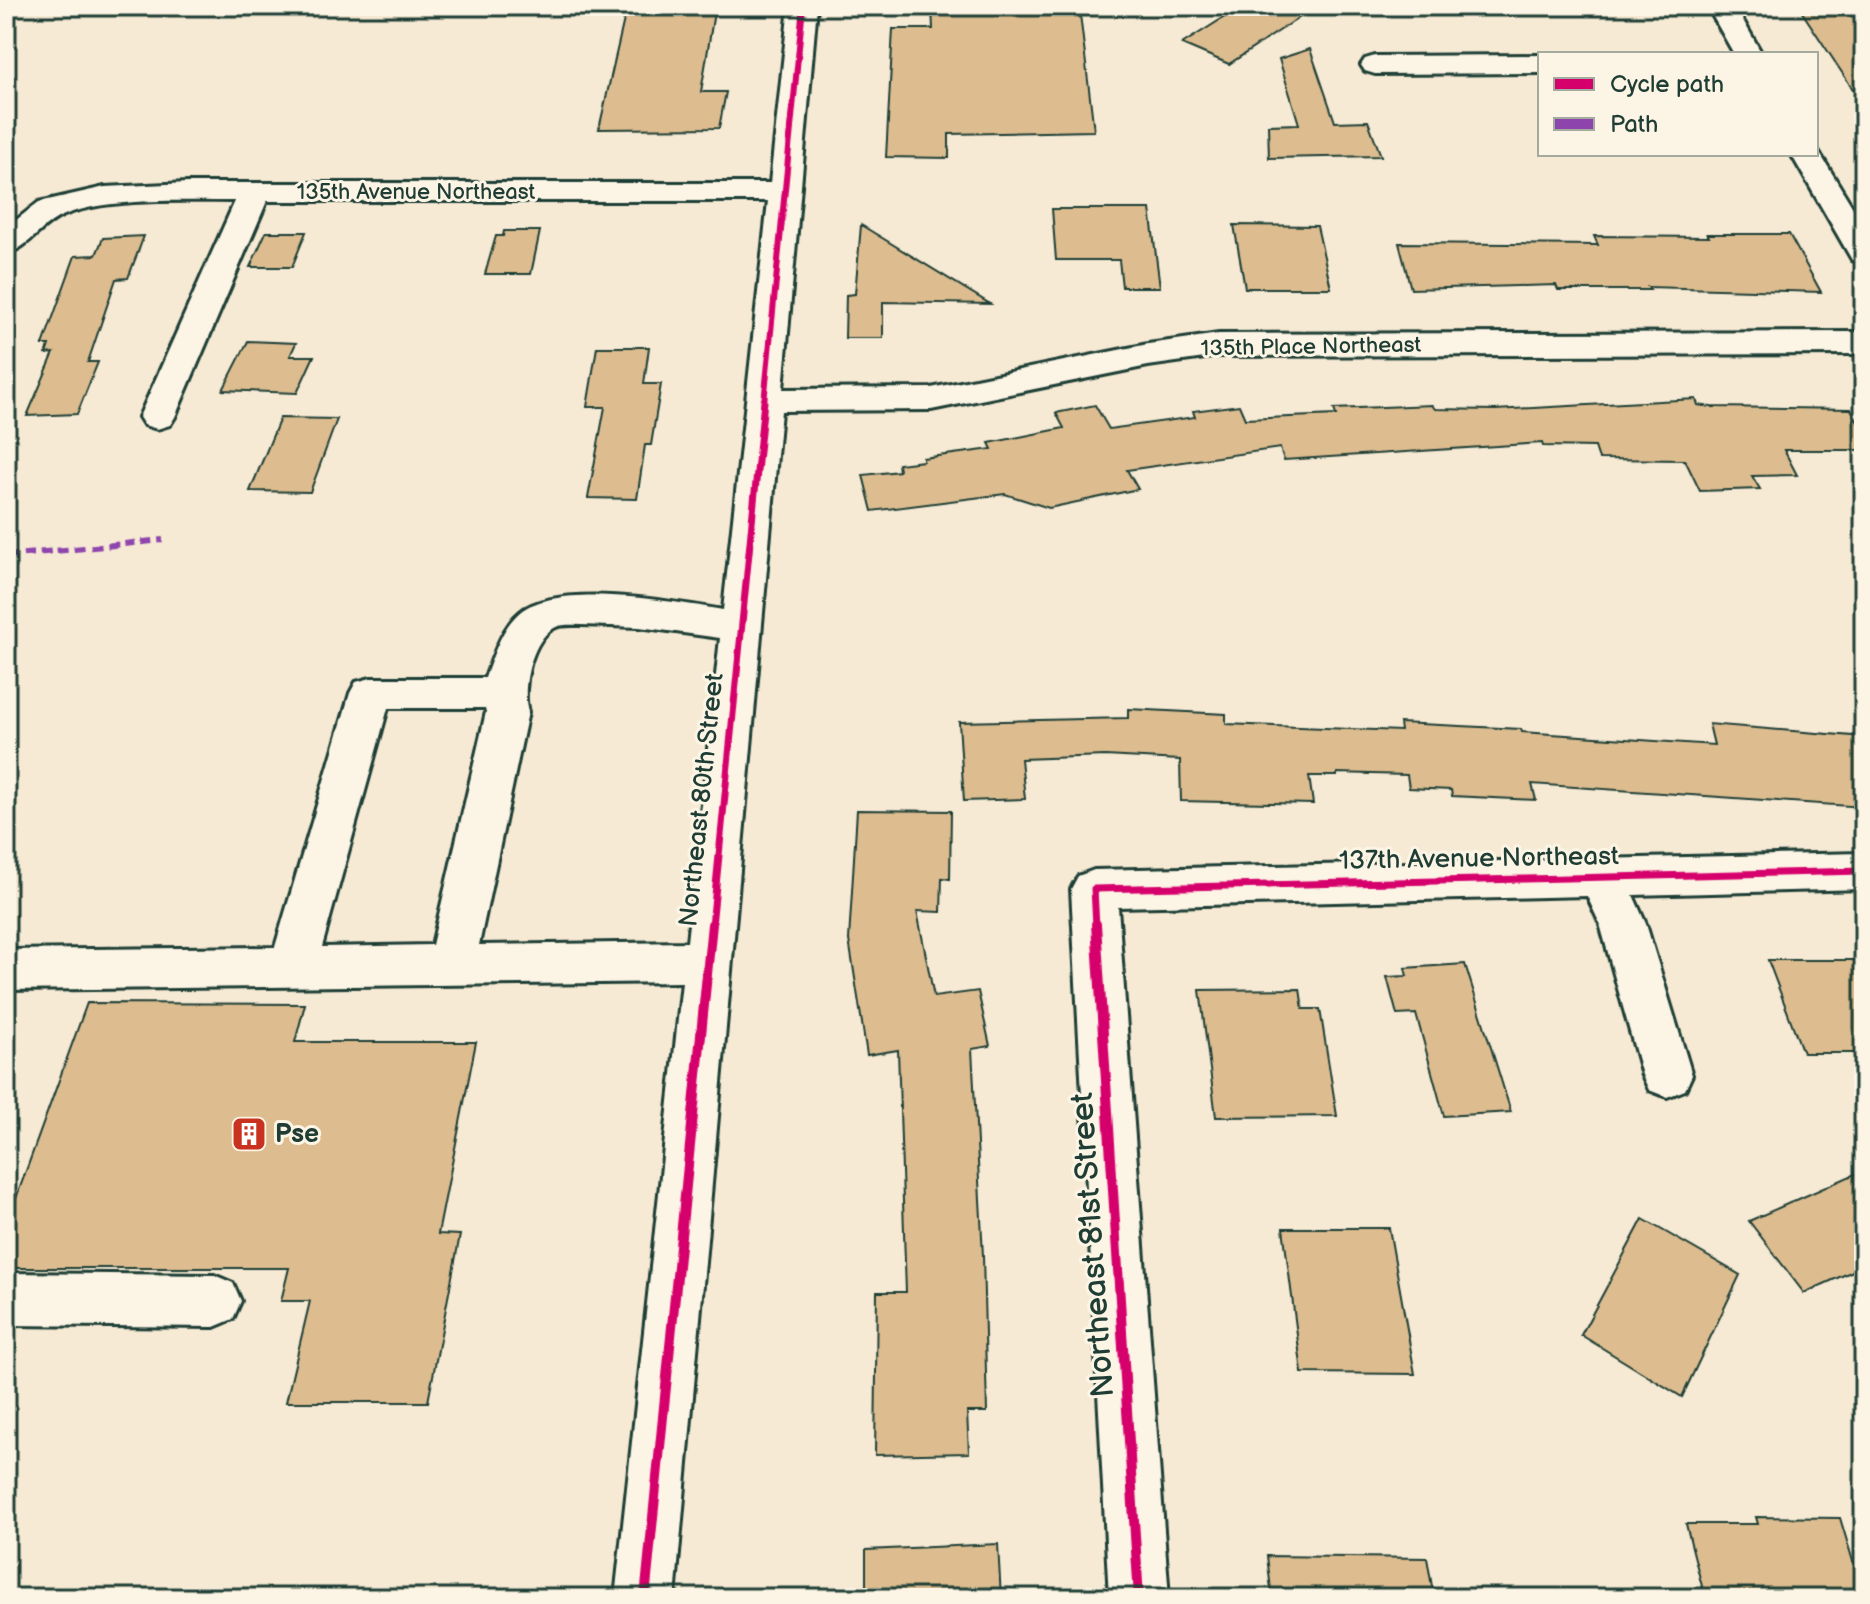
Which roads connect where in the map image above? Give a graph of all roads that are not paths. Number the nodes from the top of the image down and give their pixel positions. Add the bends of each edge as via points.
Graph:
1 (803, 6) edge
2 (1721, 6) edge
3 (1747, 52) edge
4 (1538, 64) edge
5 (1375, 65) dead end
6 (1807, 156) edge
7 (255, 192) junction
8 (784, 192) junction
9 (6, 244) edge
10 (1864, 253) edge
11 (1864, 343) edge
12 (762, 400) junction
13 (157, 417) dead end
14 (740, 627) junction
15 (501, 693) junction
16 (1864, 871) edge
17 (1601, 876) junction
18 (1094, 889) joint
19 (706, 962) junction
20 (451, 966) junction
21 (293, 967) junction
22 (6, 970) edge
23 (1667, 1075) dead end
24 (6, 1299) edge
25 (214, 1301) dead end
26 (645, 1598) edge
27 (1139, 1598) edge

1 - 8 street, Northeast 80th Street
2 - 3 street
4 - 5 street
6 - 10 street
7 - 8 street, 135th Avenue Northeast
7 - 9 street, 135th Avenue Northeast via 105,196 50,209
7 - 13 street
8 - 12 street, Northeast 80th Street
11 - 12 street, 135th Place Northeast via 1219,345 931,399
12 - 14 street, Northeast 80th Street
14 - 15 street via 689,617 545,614 524,631
14 - 19 street, Northeast 80th Street
15 - 20 street via 507,712
15 - 21 street via 371,693
16 - 17 street, 137th Avenue Northeast
17 - 18 street, 137th Avenue Northeast
17 - 23 street via 1623,924
18 - 27 street, Northeast 81st Street
19 - 20 street
19 - 26 street, Northeast 80th Street
20 - 21 street
21 - 22 street
24 - 25 street

